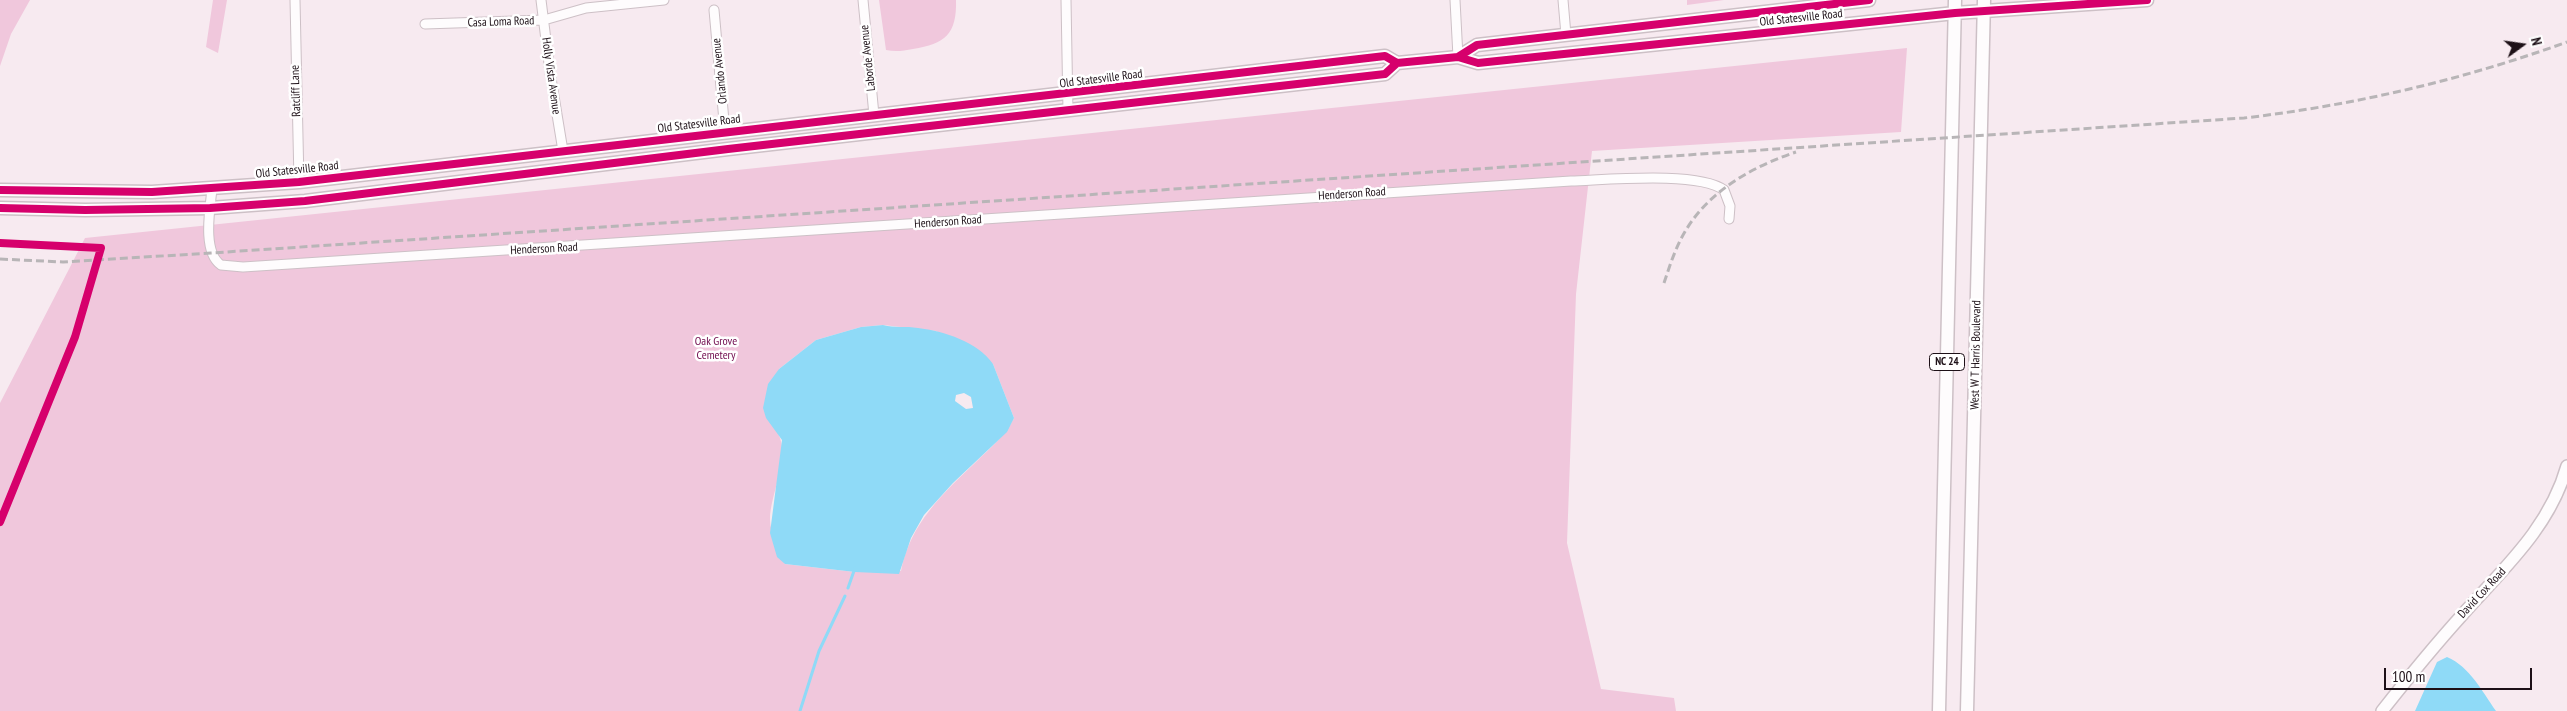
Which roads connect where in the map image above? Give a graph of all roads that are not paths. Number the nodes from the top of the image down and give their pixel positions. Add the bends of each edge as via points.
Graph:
1 (296, 0) edge
2 (541, 0) edge
3 (664, 0) edge
4 (863, 0) edge
5 (1066, 0) edge
6 (1455, 0) edge
7 (1563, 0) edge
8 (1869, 0) edge
9 (2147, 0) edge
10 (2115, 1) edge
11 (1955, 6) edge
12 (1984, 6) edge
13 (714, 10) dead end
14 (544, 20) junction
15 (425, 24) dead end
16 (1566, 35) junction
17 (1458, 57) junction
18 (1397, 63) junction
19 (1068, 95) junction
20 (1068, 111) junction
21 (874, 115) junction
22 (725, 132) junction
23 (563, 151) junction
24 (299, 182) junction
25 (212, 189) junction
26 (0, 190) edge
27 (0, 208) edge
28 (210, 208) junction
29 (1729, 218) dead end
30 (2567, 466) edge
31 (1939, 711) edge
32 (1967, 711) edge
33 (2382, 711) edge

1 - 24 street, Ratcliff Lane
2 - 14 street, Holly Vista Avenue
3 - 14 street, Casa Loma Road via 586,8
4 - 21 street, Laborde Avenue
5 - 19 street
6 - 17 street
7 - 16 street
8 - 16 main road, Old Statesville Road
9 - 10 main road, Old Statesville Road
10 - 12 main road, Old Statesville Road
11 - 12 main road, Old Statesville Road
11 - 17 main road, Old Statesville Road via 1478,63
11 - 31 main road, NC 24
12 - 32 main road, West W T Harris Boulevard / NC 24
13 - 22 street, Orlando Avenue
14 - 15 street, Casa Loma Road
14 - 23 street, Holly Vista Avenue
16 - 17 main road, Old Statesville Road via 1478,45
17 - 18 main road, Old Statesville Road
18 - 19 main road, Old Statesville Road via 1385,56
18 - 20 main road, Old Statesville Road via 1385,74
19 - 20 street
19 - 21 main road, Old Statesville Road
20 - 28 main road, Old Statesville Road via 305,201
21 - 22 main road, Old Statesville Road
22 - 23 main road, Old Statesville Road
23 - 24 main road, Old Statesville Road
24 - 25 main road, Old Statesville Road
25 - 26 main road, Old Statesville Road
25 - 28 street, Henderson Road
27 - 28 main road, Old Statesville Road
28 - 29 street, Henderson Road via 210,244 214,259 221,265 243,268 1571,181 1667,179 1709,182 1724,190 1730,206
30 - 33 main road, David Cox Road via 2556,497 2539,527

